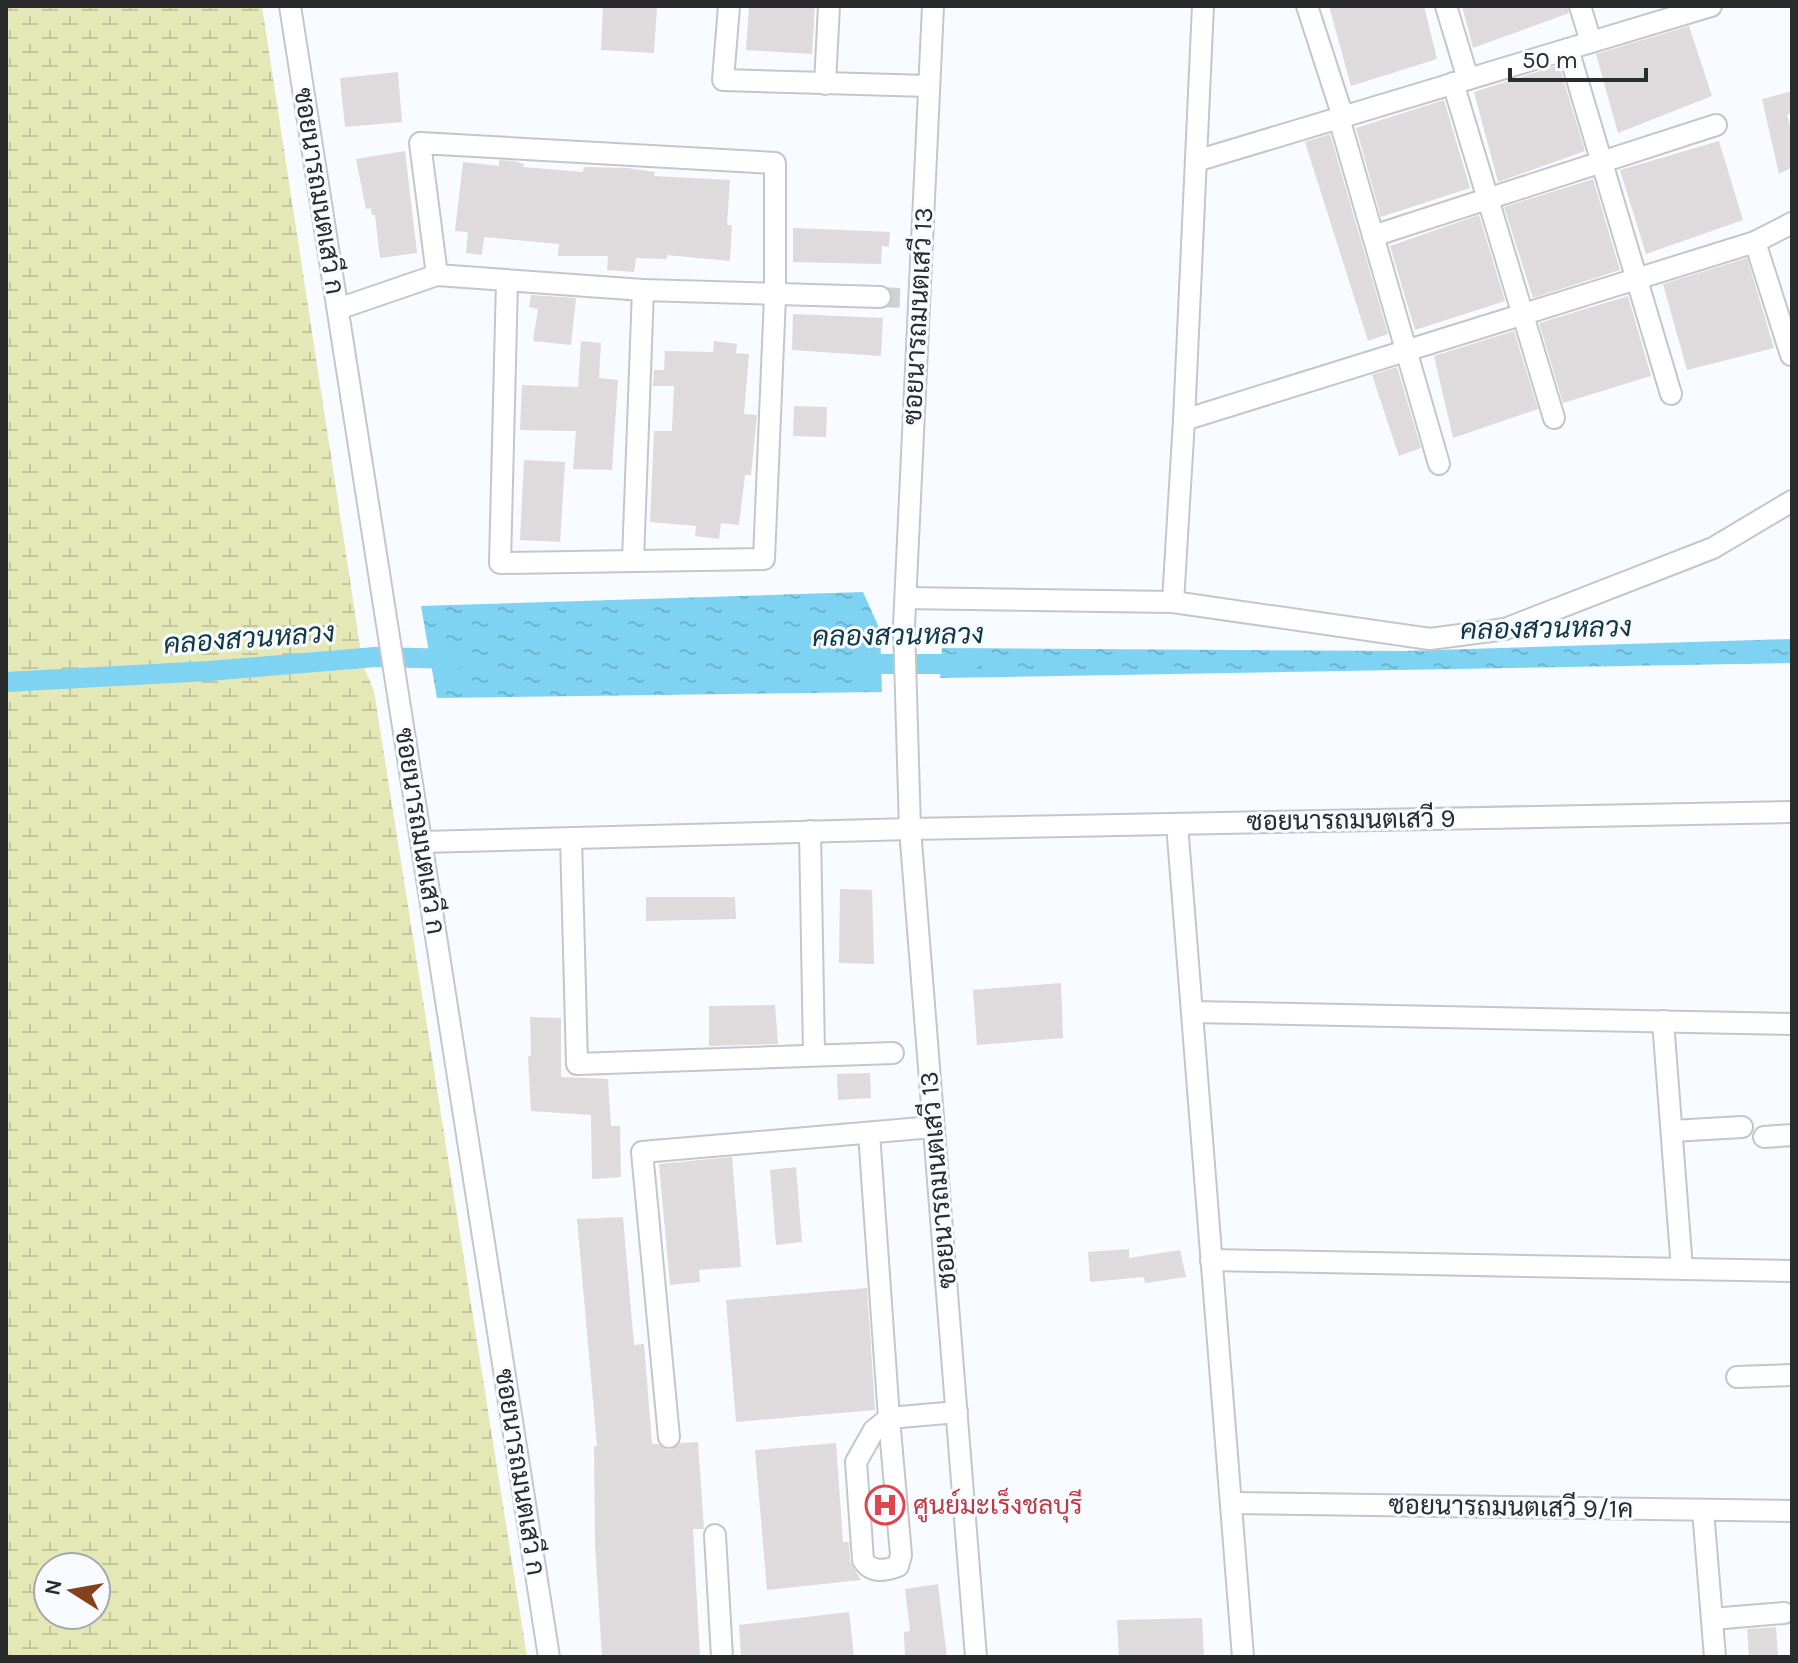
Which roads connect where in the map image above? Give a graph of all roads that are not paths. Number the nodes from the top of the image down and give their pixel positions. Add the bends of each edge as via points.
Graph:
1 (290, 6) edge
2 (729, 6) edge
3 (829, 6) edge
4 (933, 6) edge
5 (1203, 6) edge
6 (1307, 6) edge
7 (1446, 6) edge
8 (1580, 6) edge
9 (1711, 6) edge
10 (1591, 42) junction
11 (1568, 49) junction
12 (1461, 81) junction
13 (825, 84) junction
14 (929, 86) junction
15 (1341, 117) junction
16 (1716, 125) dead end
17 (1196, 161) junction
18 (1602, 162) junction
19 (1487, 199) junction
20 (1792, 223) edge
21 (1373, 236) junction
22 (1755, 242) junction
23 (437, 275) junction
24 (1637, 279) junction
25 (507, 281) junction
26 (643, 290) junction
27 (775, 296) junction
28 (880, 297) tunnel mouth
29 (338, 309) junction
30 (1522, 314) junction
31 (1407, 350) junction
32 (1791, 355) edge
33 (1671, 394) dead end
34 (1554, 418) dead end
35 (1184, 420) junction
36 (1439, 464) dead end
37 (1792, 501) edge
38 (633, 560) junction
39 (906, 598) junction
40 (1173, 602) junction
41 (1792, 812) edge
42 (1177, 824) junction
43 (910, 829) junction
44 (810, 831) junction
45 (571, 838) junction
46 (422, 842) junction
47 (1192, 1012) junction
48 (1663, 1021) junction
49 (1792, 1024) edge
50 (893, 1053) dead end
51 (814, 1054) junction
52 (933, 1127) junction
53 (1742, 1127) dead end
54 (1672, 1131) junction
55 (869, 1133) junction
56 (1792, 1135) edge
57 (1764, 1137) dead end
58 (1211, 1260) junction
59 (1682, 1269) junction
60 (1792, 1271) edge
61 (1792, 1375) edge
62 (1737, 1377) dead end
63 (957, 1412) junction
64 (889, 1418) junction
65 (669, 1437) dead end
66 (1231, 1503) junction
67 (1703, 1510) junction
68 (1792, 1511) edge
69 (715, 1535) dead end
70 (1784, 1613) dead end
71 (1712, 1619) junction
72 (549, 1657) edge
73 (722, 1657) edge
74 (976, 1657) edge
75 (1243, 1657) edge
76 (1715, 1657) edge

1 - 29 street, ซอยนารถมนตเสวี ก
2 - 13 street via 723,80
3 - 13 street
4 - 14 street, ซอยนารถมนตเสวี 13
5 - 17 street
6 - 15 street
7 - 12 street
8 - 10 street
9 - 10 street
10 - 11 street
11 - 12 street
11 - 18 street
12 - 15 street
12 - 19 street
13 - 14 street
14 - 39 street, ซอยนารถมนตเสวี 13 via 911,298
15 - 17 street
15 - 21 street
16 - 18 street
17 - 35 street
18 - 19 street
18 - 24 street
19 - 21 street
19 - 30 street
20 - 22 street
21 - 31 street
22 - 24 street
22 - 32 street
23 - 25 street
23 - 27 street via 420,143 775,163
23 - 29 street
24 - 30 street
24 - 33 street
25 - 26 street
25 - 38 street via 500,563
26 - 27 street
26 - 38 street
27 - 28 street
27 - 38 street via 764,559
29 - 46 street, ซอยนารถมนตเสวี ก
30 - 31 street
30 - 34 street
31 - 35 street
31 - 36 street
35 - 40 street
37 - 40 street via 1713,548 1505,629 1430,639
39 - 40 street
39 - 43 street, ซอยนารถมนตเสวี 13
41 - 42 street, ซอยนารถมนตเสวี 9
42 - 43 street, ซอยนารถมนตเสวี 9
42 - 47 street
43 - 44 street, ซอยนารถมนตเสวี 9
43 - 52 street, ซอยนารถมนตเสวี 13
44 - 45 street, ซอยนารถมนตเสวี 9
44 - 51 street
45 - 46 street, ซอยนารถมนตเสวี 9
45 - 51 street via 577,1064
46 - 72 street, ซอยนารถมนตเสวี ก
47 - 48 street
47 - 58 street
48 - 49 street
48 - 54 street
50 - 51 street
52 - 55 street
52 - 63 street, ซอยนารถมนตเสวี 13
53 - 54 street
54 - 59 street
55 - 64 street
55 - 65 street via 642,1152
56 - 57 street
58 - 59 street
58 - 66 street
59 - 60 street
61 - 62 street
63 - 64 street
63 - 74 street, ซอยนารถมนตเสวี 13
64 - 64 street via 901,1555 898,1566 875,1570 863,1560 856,1462 874,1430
66 - 67 street, ซอยนารถมนตเสวี 9/1ค
66 - 75 street
67 - 68 street, ซอยนารถมนตเสวี 9/1ค
67 - 71 street
69 - 73 street
70 - 71 street
71 - 76 street

